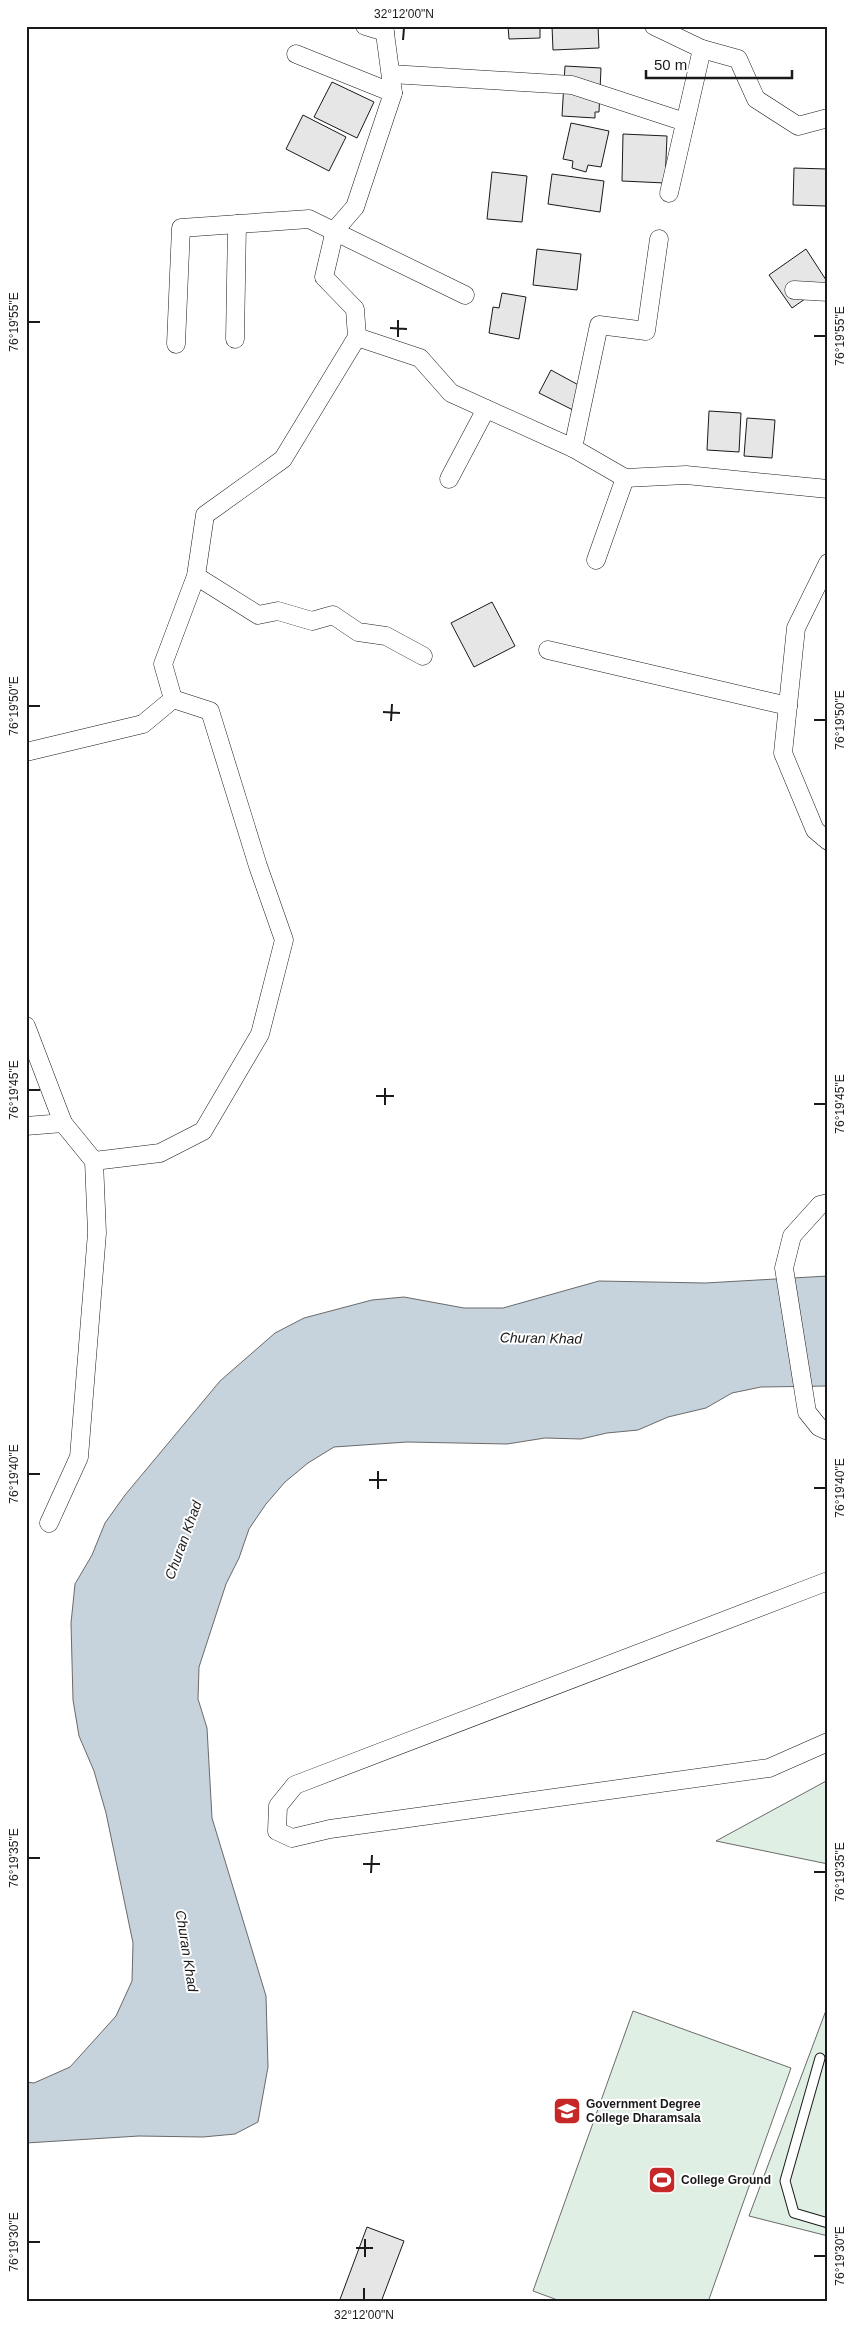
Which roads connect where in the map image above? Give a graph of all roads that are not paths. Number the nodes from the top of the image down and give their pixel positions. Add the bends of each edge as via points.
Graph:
1 (365, 26) edge
2 (654, 26) edge
3 (385, 29) edge
4 (702, 49) junction
5 (296, 54) dead end
6 (391, 74) junction
7 (393, 92) junction
8 (828, 118) edge
9 (685, 122) junction
10 (669, 193) dead end
11 (237, 224) junction
12 (335, 230) junction
13 (659, 239) dead end
14 (794, 290) dead end
15 (828, 292) edge
16 (465, 295) dead end
17 (357, 337) junction
18 (236, 339) dead end
19 (176, 344) dead end
20 (486, 409) junction
21 (573, 448) junction
22 (624, 478) junction
23 (449, 479) dead end
24 (828, 489) edge
25 (596, 560) dead end
26 (828, 563) edge
27 (196, 576) junction
28 (548, 650) dead end
29 (423, 656) dead end
30 (173, 698) junction
31 (788, 706) junction
32 (26, 752) edge
33 (828, 841) edge
34 (26, 1026) edge
35 (63, 1124) junction
36 (26, 1126) edge
37 (94, 1161) junction
38 (828, 1203) edge
39 (828, 1431) edge
40 (49, 1523) dead end
41 (828, 1581) edge
42 (828, 1742) edge
43 (820, 2058) dead end
44 (828, 2223) edge

1 - 3 street
2 - 4 street
3 - 6 street
4 - 8 street via 738,59 756,99 798,126
4 - 9 street
5 - 7 street
6 - 7 street
6 - 9 street via 572,85
7 - 12 street via 355,207
9 - 10 street
11 - 12 street via 309,219
11 - 18 street
11 - 19 street via 181,228
12 - 16 street
12 - 17 street via 324,276 355,309
13 - 21 street via 646,331 599,325
14 - 15 street
17 - 20 street via 420,358 451,393
17 - 27 street via 282,458 205,515
20 - 21 street
20 - 23 street
21 - 22 street
22 - 24 street via 686,475
22 - 25 street
26 - 31 street via 796,628
27 - 29 street via 258,615 278,611 312,621 333,614 358,632 386,636
27 - 30 street via 163,664
28 - 31 street
30 - 32 street via 143,724
30 - 37 street via 210,710 284,940 260,1034 204,1131 160,1153
31 - 33 street via 783,753 815,830
34 - 35 street
35 - 36 street
35 - 37 street
37 - 40 street via 97,1233 79,1457
38 - 39 street via 820,1205 792,1236 784,1268 807,1412 819,1428
41 - 42 street via 295,1786 278,1806 277,1831 292,1838 330,1829 769,1768
43 - 44 lane via 785,2180 794,2213

